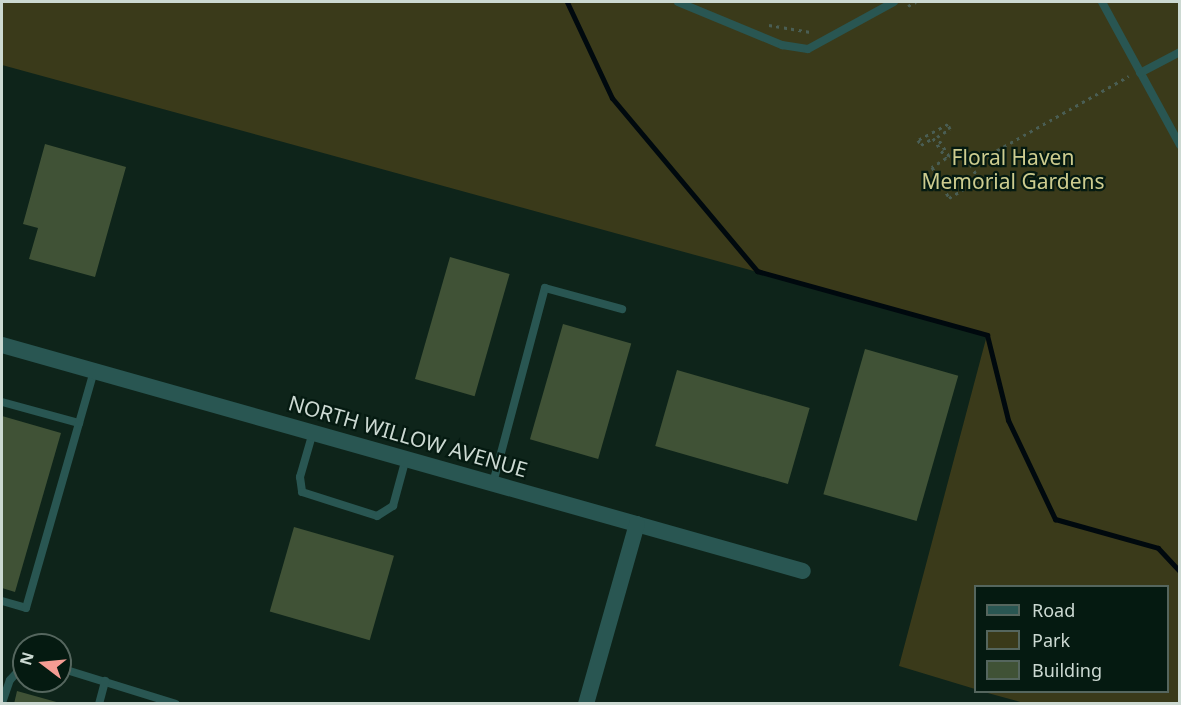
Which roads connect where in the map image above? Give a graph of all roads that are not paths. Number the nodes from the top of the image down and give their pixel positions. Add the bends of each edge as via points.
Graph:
1 (678, 2) edge
2 (894, 2) edge
3 (1102, 2) edge
4 (1179, 52) edge
5 (1140, 73) junction
6 (1179, 145) edge
7 (622, 309) dead end
8 (2, 345) edge
9 (94, 370) junction
10 (2, 402) edge
11 (79, 423) junction
12 (313, 432) junction
13 (406, 458) junction
14 (493, 483) junction
15 (637, 524) junction
16 (803, 571) dead end
17 (2, 601) edge
18 (72, 671) edge
19 (12, 678) edge
20 (105, 681) junction
21 (2, 703) edge
22 (99, 704) edge
23 (176, 704) edge
24 (586, 704) edge

1 - 2 lane via 782,45 807,49
3 - 5 lane
4 - 5 lane
5 - 6 lane
7 - 14 lane via 545,288
8 - 9 street, NORTH WILLOW AVENUE
9 - 11 lane
9 - 12 street, NORTH WILLOW AVENUE
10 - 11 lane
11 - 17 lane via 26,608
12 - 13 street, NORTH WILLOW AVENUE
12 - 13 lane via 300,477 302,492 357,511 377,516 389,511
13 - 14 street, NORTH WILLOW AVENUE
14 - 15 street, NORTH WILLOW AVENUE
15 - 16 street, NORTH WILLOW AVENUE
15 - 24 street
18 - 20 lane
19 - 21 lane
20 - 22 lane
20 - 23 lane

